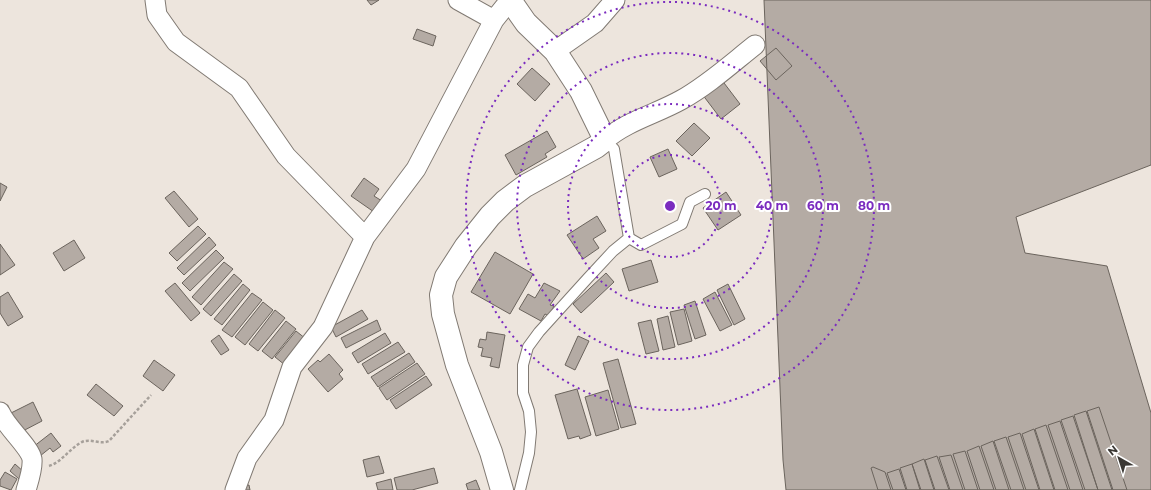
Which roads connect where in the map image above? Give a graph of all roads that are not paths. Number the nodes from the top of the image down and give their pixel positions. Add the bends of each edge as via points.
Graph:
1 (155, 0) edge
2 (458, 0) edge
3 (510, 0) edge
4 (615, 0) edge
5 (494, 20) junction
6 (755, 45) dead end
7 (555, 51) junction
8 (605, 140) junction
9 (705, 194) dead end
10 (364, 238) junction
11 (629, 238) junction
12 (0, 412) edge
13 (26, 490) edge
14 (236, 490) edge
15 (502, 490) edge
16 (520, 490) edge

1 - 10 street via 157,15 176,42 239,88 286,156
2 - 5 street
3 - 5 street
3 - 7 street via 526,24
4 - 7 street via 595,23
5 - 10 street via 416,169
6 - 8 street via 709,82 681,100 616,130
7 - 8 street via 581,91
8 - 11 lane via 614,149
8 - 15 street via 525,186 505,201 466,246 446,277 442,295 442,314 456,365 491,452
9 - 11 lane via 690,202 682,224 641,245
10 - 14 street via 323,327 292,367 274,420 248,458
11 - 16 lane via 587,279 539,332 528,348 523,365 523,393 529,410 531,432
12 - 13 street via 4,422 32,457

